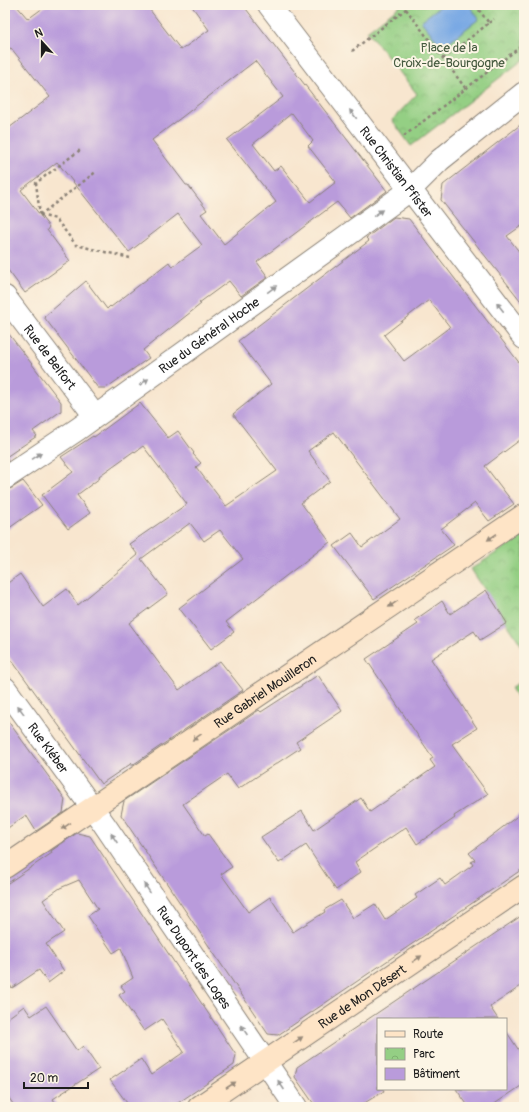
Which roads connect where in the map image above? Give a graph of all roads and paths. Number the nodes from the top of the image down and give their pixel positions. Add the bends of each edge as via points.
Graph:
1 (411, 5) edge
2 (475, 5) edge
3 (277, 8) edge
4 (406, 9) junction
5 (494, 19) dead end
6 (489, 23) junction
7 (524, 44) edge
8 (352, 51) dead end
9 (443, 58) junction
10 (466, 89) junction
11 (524, 93) edge
12 (404, 136) dead end
13 (80, 150) dead end
14 (97, 171) dead end
15 (410, 190) junction
16 (40, 215) junction
17 (130, 258) dead end
18 (5, 297) edge
19 (524, 338) edge
20 (95, 416) junction
21 (5, 478) edge
22 (524, 515) edge
23 (5, 688) edge
24 (93, 808) junction
25 (5, 867) edge
26 (524, 886) edge
27 (266, 1062) junction
28 (199, 1107) edge
29 (296, 1107) edge

1 - 4 path
2 - 6 path
15 -> 3 street, Rue Christian Pfister
4 - 8 path
4 - 9 path
5 - 6 path
6 - 9 path
7 - 10 path
9 - 10 path
10 - 12 path
11 - 15 street, Rue du Général Hoche via 440,160
13 - 16 path via 36,183
14 - 16 path
19 -> 15 street, Rue Christian Pfister
20 -> 15 street, Rue du Général Hoche
16 - 17 path via 56,219 76,245
18 - 20 street, Rue de Belfort
21 -> 20 street, Rue du Général Hoche
22 -> 24 street, Rue Gabriel Mouilleron
24 -> 23 street, Rue Kléber
24 -> 25 street, Rue Gabriel Mouilleron
27 -> 24 street, Rue Dupont des Loges
27 -> 26 street, Rue de Mon Désert
28 -> 27 street, Rue de Mon Désert
29 -> 27 street, Rue Dupont des Loges

